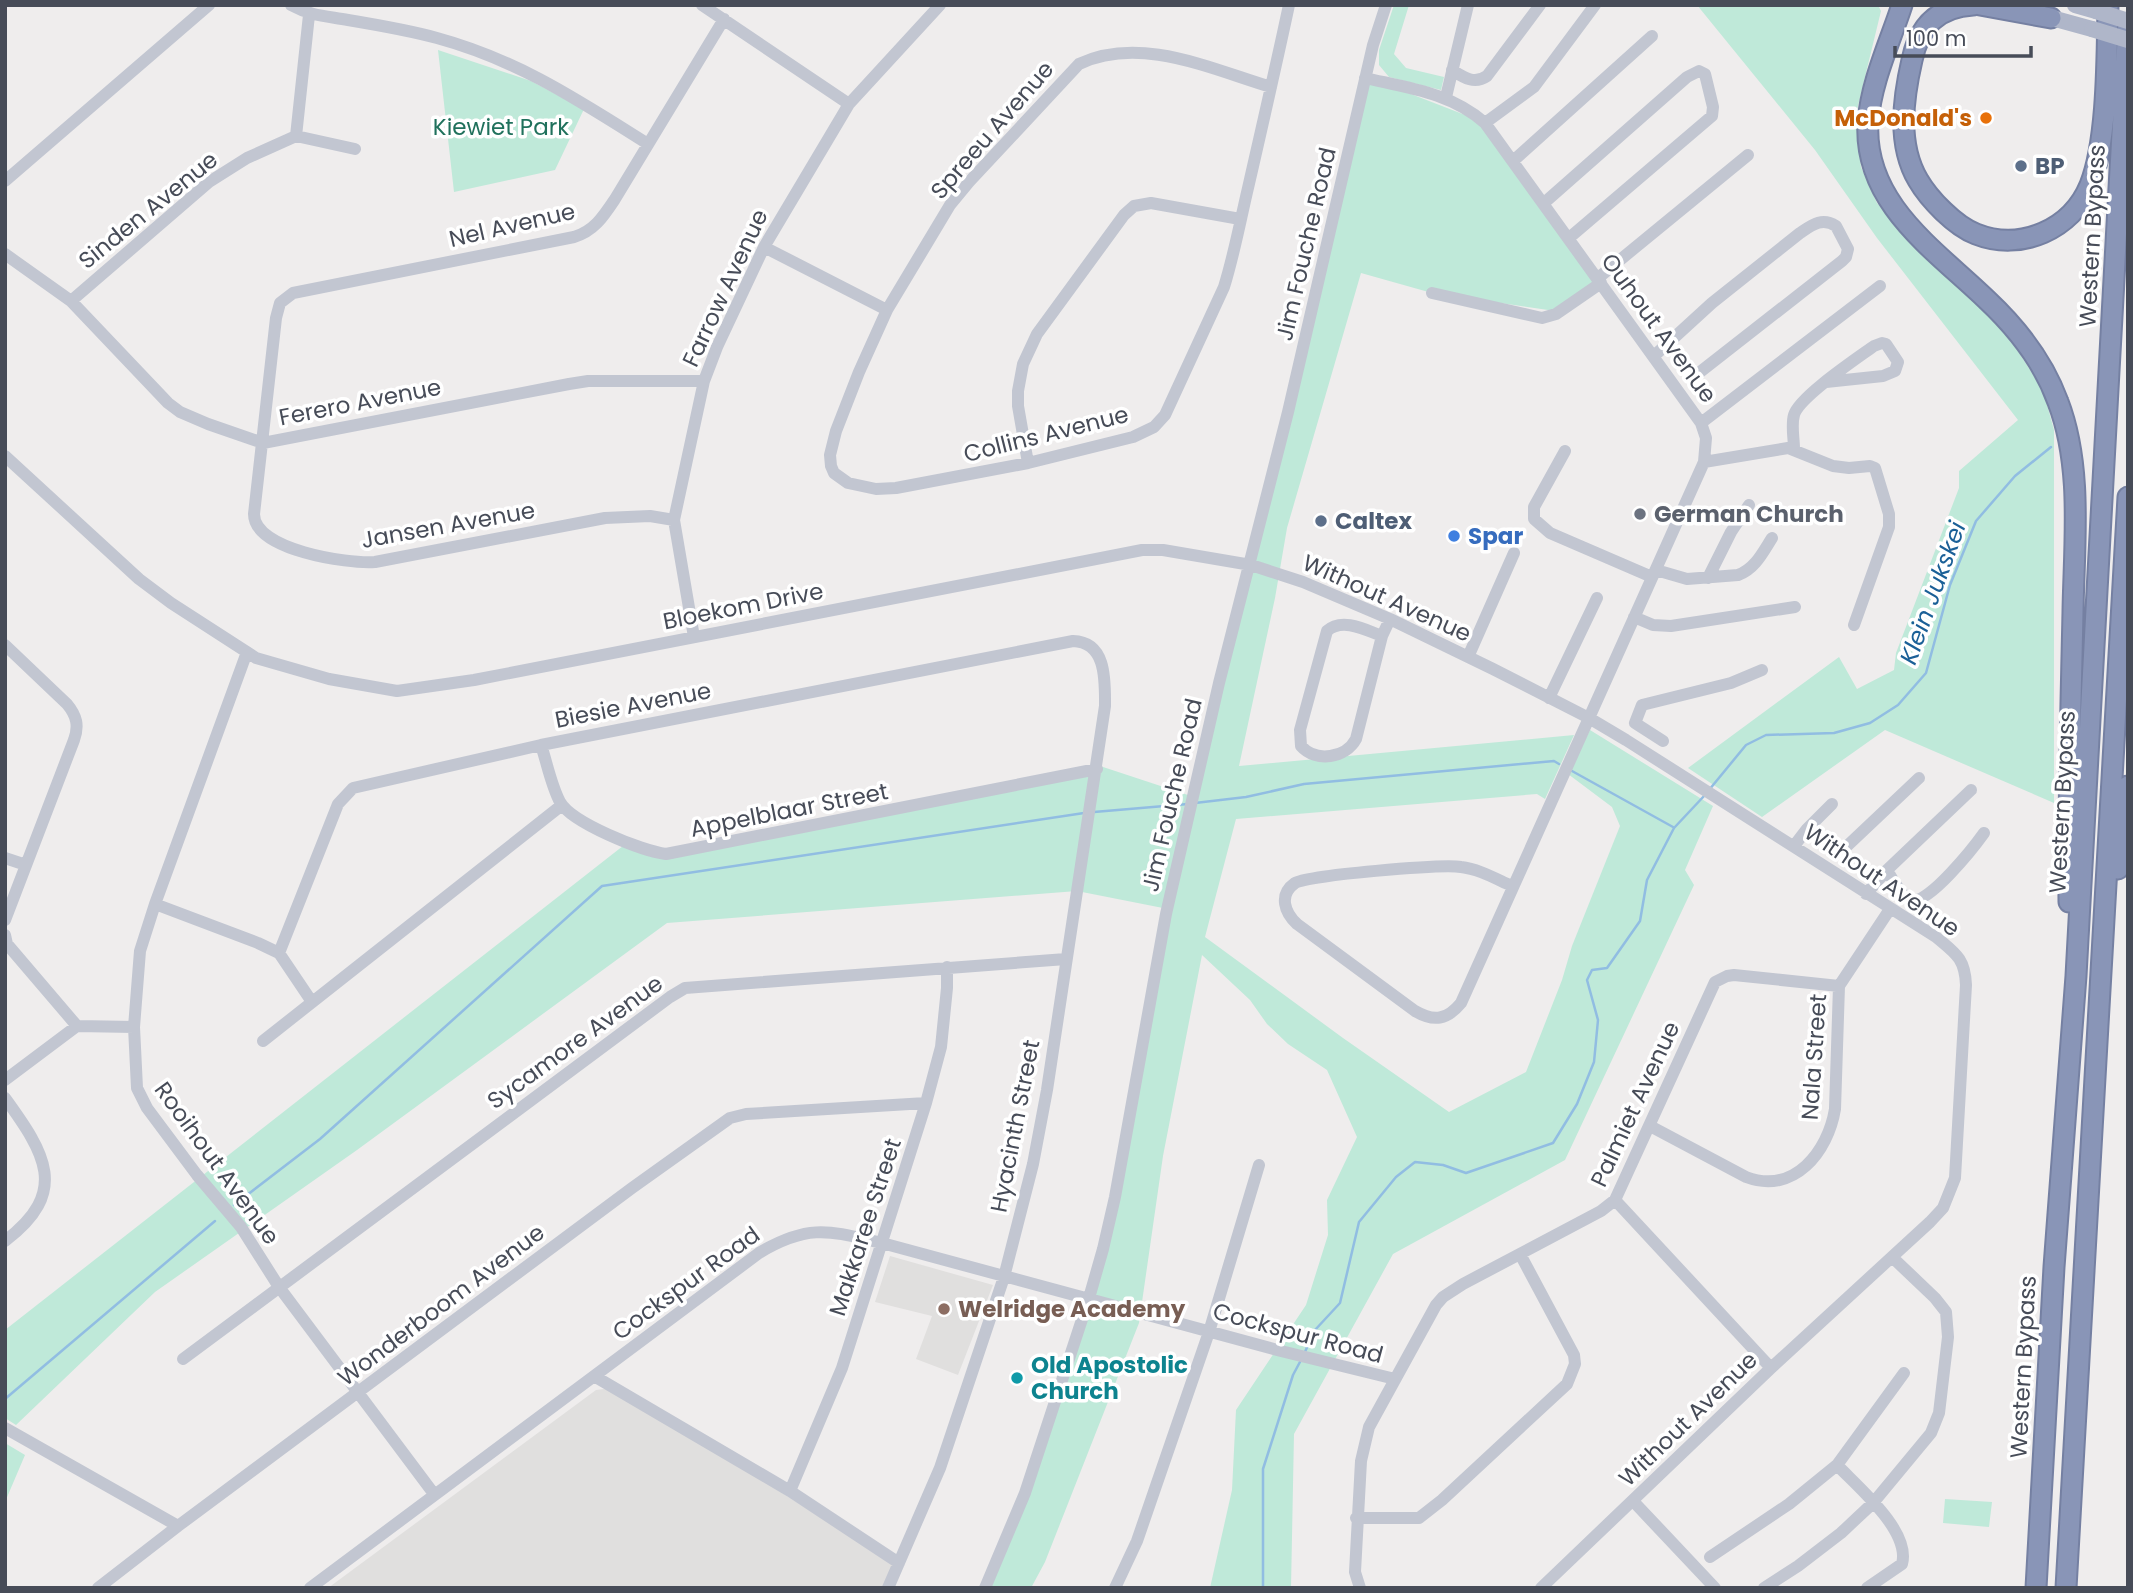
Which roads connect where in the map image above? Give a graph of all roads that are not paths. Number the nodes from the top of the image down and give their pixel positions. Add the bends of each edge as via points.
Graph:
1 (209, 5) edge
2 (291, 5) edge
3 (702, 5) edge
4 (940, 5) edge
5 (1289, 5) edge
6 (1386, 5) edge
7 (1468, 5) edge
8 (1540, 5) edge
9 (1595, 5) edge
10 (1888, 5) edge
11 (1902, 5) edge
12 (1973, 5) edge
13 (1980, 5) edge
14 (2008, 5) edge
15 (2075, 5) edge
16 (2102, 8) edge
17 (309, 15) junction
18 (2051, 18) junction
19 (724, 19) junction
20 (2128, 20) edge
21 (1653, 36) dead end
22 (2128, 40) edge
23 (1883, 62) junction
24 (1452, 70) junction
25 (1365, 78) junction
26 (1271, 87) junction
27 (1446, 97) junction
28 (849, 104) junction
29 (1485, 123) junction
30 (296, 136) junction
31 (648, 144) junction
32 (355, 149) dead end
33 (1748, 155) dead end
34 (1513, 161) junction
35 (5, 181) edge
36 (1544, 203) junction
37 (1240, 219) junction
38 (1569, 238) junction
39 (764, 247) junction
40 (5, 254) edge
41 (1600, 281) junction
42 (1880, 286) dead end
43 (1432, 293) dead end
44 (283, 299) joint
45 (71, 301) junction
46 (887, 310) junction
47 (1654, 356) junction
48 (1699, 372) dead end
49 (704, 381) junction
50 (1826, 382) junction
51 (1701, 423) junction
52 (263, 443) junction
53 (1794, 449) junction
54 (1565, 451) dead end
55 (5, 456) edge
56 (1704, 462) junction
57 (1028, 463) junction
58 (840, 479) joint
59 (2128, 497) edge
60 (1749, 505) dead end
61 (674, 520) junction
62 (1772, 538) dead end
63 (1514, 553) dead end
64 (1251, 565) junction
65 (1654, 573) junction
66 (1708, 578) junction
67 (1597, 598) dead end
68 (1795, 607) dead end
69 (1634, 617) junction
70 (1390, 619) junction
71 (1854, 625) dead end
72 (1382, 636) junction
73 (694, 637) junction
74 (5, 645) edge
75 (247, 652) junction
76 (1098, 655) joint
77 (1468, 657) junction
78 (1762, 670) dead end
79 (1549, 698) junction
80 (1589, 718) junction
81 (1635, 723) junction
82 (1626, 740) junction
83 (1663, 741) dead end
84 (541, 745) junction
85 (1097, 769) junction
86 (1919, 778) dead end
87 (2128, 786) edge
88 (1971, 790) dead end
89 (1832, 804) dead end
90 (562, 805) junction
91 (1807, 829) junction
92 (1984, 833) dead end
93 (1794, 846) junction
94 (5, 858) edge
95 (26, 865) junction
96 (1886, 870) junction
97 (1512, 886) junction
98 (1866, 894) junction
99 (155, 904) junction
100 (1890, 909) junction
101 (5, 920) edge
102 (6, 941) edge
103 (279, 953) junction
104 (1066, 959) junction
105 (947, 967) junction
106 (2076, 976) junction
107 (1839, 986) junction
108 (2098, 988) junction
109 (312, 1002) junction
110 (77, 1026) junction
111 (134, 1027) junction
112 (263, 1041) dead end
113 (5, 1080) edge
114 (5, 1098) edge
115 (926, 1103) junction
116 (1650, 1126) junction
117 (1259, 1165) dead end
118 (1615, 1200) junction
119 (5, 1241) edge
120 (882, 1243) junction
121 (1520, 1254) junction
122 (1892, 1257) junction
123 (1004, 1277) junction
124 (279, 1287) junction
125 (1090, 1298) junction
126 (1209, 1332) junction
127 (183, 1359) dead end
128 (1771, 1368) junction
129 (1904, 1373) dead end
130 (594, 1376) junction
131 (1395, 1380) junction
132 (358, 1394) junction
133 (5, 1428) edge
134 (1837, 1465) junction
135 (790, 1491) junction
136 (434, 1494) junction
137 (1633, 1501) junction
138 (1873, 1503) junction
139 (1356, 1518) junction
140 (178, 1526) junction
141 (1710, 1557) dead end
142 (900, 1563) junction
143 (98, 1588) edge
144 (310, 1588) edge
145 (888, 1588) edge
146 (985, 1588) edge
147 (1115, 1588) edge
148 (1360, 1588) edge
149 (1541, 1588) edge
150 (1714, 1588) edge
151 (1764, 1588) edge
152 (1867, 1588) edge
153 (2036, 1588) edge
154 (2066, 1588) edge

1 - 35 street
2 - 17 street
3 - 19 street
4 - 28 street, Farrow Avenue
5 - 26 street, Collins Avenue
6 - 25 street, Jim Fouche Road
7 - 24 street
8 - 24 street via 1486,76 1475,81
9 - 29 street via 1534,87
10 - 23 highway
11 - 23 highway
12 - 16 highway via 1944,11 1923,32 1906,85 1905,141 1918,180 1951,218 1977,235 1999,240 2049,232 2074,212 2090,186 2102,120
13 - 18 highway
14 - 18 main road
15 - 16 main road
16 - 20 main road, bridge
17 - 30 street
17 - 31 street via 438,38 517,66
18 - 22 main road, bridge
19 - 28 street
19 - 31 street, Nel Avenue
20 - 106 highway, Western Bypass
21 - 34 street
23 - 106 highway via 1868,121 1879,183 1915,234 1987,299 2022,338 2059,402 2067,437 2074,510 2069,909
24 - 27 street
25 - 27 street, Ouhout Avenue
25 - 64 street, Jim Fouche Road
26 - 37 street, Collins Avenue
26 - 46 street, Spreeu Avenue via 1148,52 1103,55 1079,64 959,192
27 - 29 street, Ouhout Avenue
28 - 39 street, Farrow Avenue
29 - 34 street, Ouhout Avenue
30 - 32 street
30 - 45 street, Sinden Avenue via 209,182
31 - 44 street, Nel Avenue via 599,223 583,234 293,293
33 - 41 street
34 - 36 street, Ouhout Avenue
36 - 38 street, Ouhout Avenue
36 - 38 street via 1687,77 1699,71 1705,74 1712,116
37 - 57 street, Collins Avenue via 1224,288 1165,415 1154,427 1133,437
37 - 57 street via 1151,202 1134,206 1124,215 1037,334 1023,364 1018,399
38 - 41 street, Ouhout Avenue
39 - 46 street
39 - 49 street, Farrow Avenue
40 - 45 street, Ferero Avenue
41 - 43 street via 1556,314 1542,318
41 - 47 street, Ouhout Avenue
42 - 51 street
44 - 52 street, Jansen Avenue via 276,318
45 - 52 street, Ferero Avenue via 174,408
46 - 58 street, Spreeu Avenue via 836,431 830,455
47 - 48 street via 1800,233 1823,221 1836,226 1848,249 1842,261
47 - 51 street, Ouhout Avenue
49 - 52 street, Ferero Avenue via 588,381
49 - 61 street, Farrow Avenue
50 - 50 street via 1878,344 1886,344 1898,362 1895,371 1883,376
50 - 53 street via 1794,414
51 - 56 street, Ouhout Avenue via 1706,438
52 - 61 street, Jansen Avenue via 256,525 296,549 339,561 374,562 605,518
53 - 56 street
53 - 71 street via 1842,468 1875,468 1889,527
54 - 65 street via 1534,507 1537,524
55 - 75 street, Bloekom Drive via 146,585
56 - 65 street, Ouhout Avenue
57 - 58 street, Collins Avenue via 896,488 857,486
59 - 108 highway, Western Bypass
60 - 66 street
61 - 73 street, Farrow Avenue
62 - 66 street via 1745,572
63 - 77 street
64 - 70 street, Without Avenue via 1326,590
64 - 73 street, Bloekom Drive via 1142,550
64 - 125 street, Jim Fouche Road via 1156,961 1115,1197
65 - 66 street
65 - 69 street, Ouhout Avenue
67 - 79 street
68 - 69 street via 1671,626
69 - 80 street, Ouhout Avenue
70 - 72 street
70 - 77 street, Without Avenue
72 - 72 street via 1337,624 1327,631 1300,730 1301,746 1311,754 1344,753 1353,745
73 - 75 street, Bloekom Drive via 397,691 291,670
74 - 95 street via 67,704 77,720 74,740
75 - 99 street, Rooihout Avenue
76 - 84 street, Biesie Avenue via 1087,644 1073,641
76 - 85 street, Hyacinth Street via 1105,706
77 - 79 street, Without Avenue
78 - 81 street via 1731,683 1645,703
79 - 80 street, Without Avenue
80 - 82 street, Without Avenue
80 - 97 street, Ouhout Avenue
81 - 82 street
81 - 83 street
82 - 93 street, Without Avenue
84 - 90 street
84 - 103 street, Biesie Avenue via 365,784 347,792 330,822
85 - 90 street, Appelblaar Street via 673,854 628,844
85 - 104 street, Hyacinth Street
86 - 91 street via 1841,849 1826,846
87 - 108 highway
88 - 96 street
89 - 91 street
90 - 109 street
91 - 93 street
92 - 96 street via 1962,863 1921,900 1906,897
93 - 98 street, Without Avenue
94 - 95 street
95 - 101 street
96 - 98 street
97 - 97 street, Ouhout Avenue via 1461,1003 1440,1019 1415,1011 1297,924 1284,900 1290,888 1302,880 1459,866
98 - 100 street, Without Avenue
99 - 103 street
99 - 111 street, Rooihout Avenue via 137,966
100 - 107 street, Nala Street
100 - 122 street, Without Avenue via 1936,936 1960,958 1966,985 1955,1178 1943,1208
102 - 110 street
103 - 109 street
104 - 105 street, Sycamore Avenue
104 - 123 street, Hyacinth Street via 1040,1130
105 - 115 street, Makkaree Street via 941,1047
105 - 124 street, Sycamore Avenue via 694,986 678,992
106 - 153 highway, Western Bypass
107 - 116 street, Palmiet Avenue via 1734,975 1715,982
107 - 116 street, Nala Street via 1832,1129 1824,1146 1801,1170 1788,1178 1761,1183
108 - 154 highway, Western Bypass
109 - 112 street
110 - 111 street
110 - 113 street
111 - 124 street, Rooihout Avenue via 135,1078 141,1098 241,1227
114 - 119 street via 32,1135 45,1175 41,1203 23,1228
115 - 120 street, Makkaree Street
115 - 132 street, Wonderboom Avenue via 730,1118
116 - 118 street, Palmiet Avenue
117 - 126 street
118 - 121 street, Palmiet Avenue
118 - 128 street
120 - 123 street, Cockspur Road
120 - 130 street, Cockspur Road via 822,1231 771,1245
120 - 135 street, Makkaree Street via 842,1368
121 - 131 street, Palmiet Avenue via 1443,1297
121 - 139 street via 1574,1355 1567,1384 1419,1518
122 - 128 street, Without Avenue
122 - 138 street via 1936,1298 1945,1312 1948,1337 1939,1413 1931,1433
123 - 125 street, Cockspur Road
123 - 142 street, Hyacinth Street via 940,1468
124 - 127 street, Sycamore Avenue
124 - 132 street, Rooihout Avenue
125 - 126 street, Cockspur Road
125 - 146 street, Jim Fouche Road via 1024,1493
126 - 131 street, Cockspur Road
126 - 147 street via 1137,1541
128 - 137 street, Without Avenue
129 - 134 street
130 - 135 street
130 - 136 street, Cockspur Road
131 - 139 street, Palmiet Avenue via 1364,1443
132 - 136 street, Rooihout Avenue
132 - 140 street, Wonderboom Avenue
133 - 140 street
134 - 138 street
134 - 141 street
135 - 142 street
136 - 144 street, Cockspur Road
137 - 149 street, Without Avenue
137 - 150 street
138 - 151 street via 1798,1566
138 - 152 street via 1894,1529 1905,1556 1902,1564
139 - 148 street, Palmiet Avenue via 1355,1572
140 - 143 street, Wonderboom Avenue
142 - 145 street, Hyacinth Street

